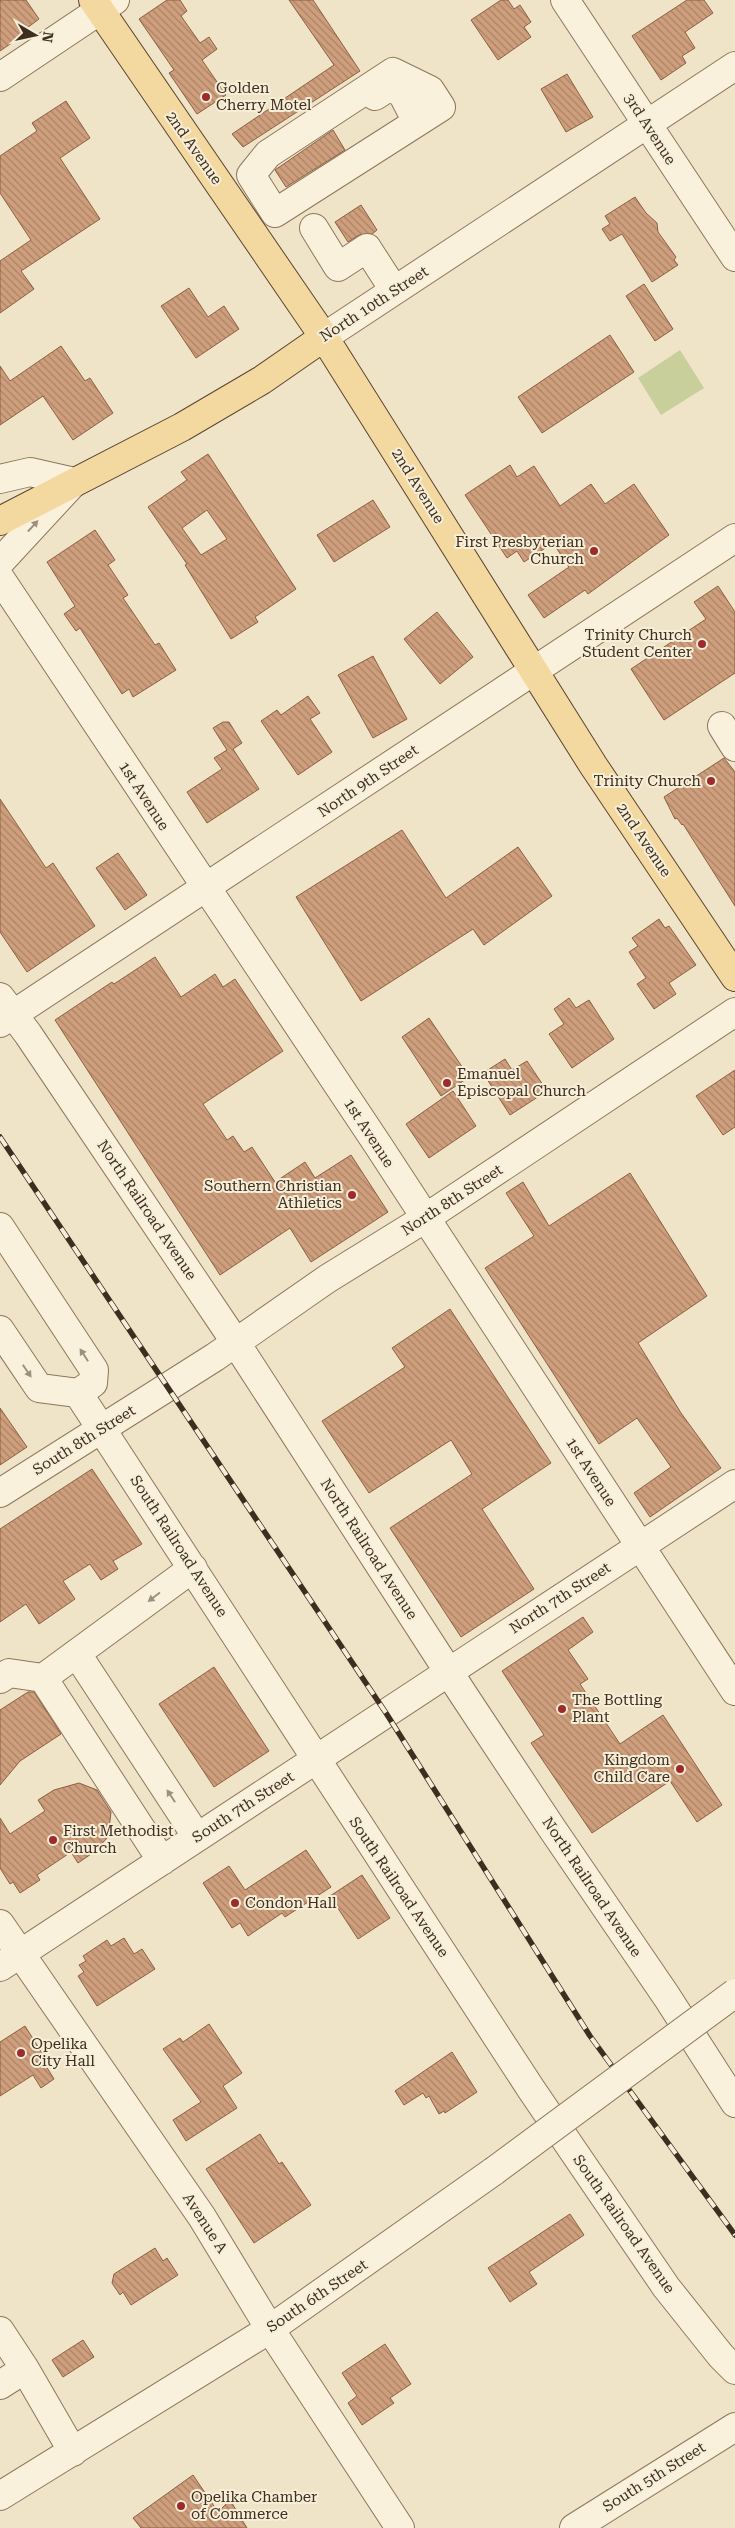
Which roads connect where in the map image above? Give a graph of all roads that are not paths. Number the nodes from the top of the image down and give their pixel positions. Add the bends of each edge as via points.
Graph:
1 (565, 0) edge
2 (103, 3) edge
3 (735, 66) edge
4 (0, 77) edge
5 (647, 125) junction
6 (250, 174) junction
7 (224, 191) junction
8 (274, 213) junction
9 (314, 228) dead end
10 (250, 230) junction
11 (735, 258) edge
12 (394, 290) junction
13 (324, 337) junction
14 (0, 479) edge
15 (74, 482) junction
16 (0, 521) edge
17 (735, 538) edge
18 (0, 562) edge
19 (0, 578) edge
20 (533, 670) junction
21 (205, 889) junction
22 (735, 977) edge
23 (4, 1011) edge
24 (735, 1012) edge
25 (424, 1219) junction
26 (0, 1227) edge
27 (0, 1330) edge
28 (236, 1343) junction
29 (169, 1386) joint
30 (78, 1393) junction
31 (103, 1429) junction
32 (735, 1484) edge
33 (0, 1494) edge
34 (640, 1546) junction
35 (193, 1568) junction
36 (77, 1654) junction
37 (726, 1658) edge
38 (450, 1673) junction
39 (43, 1678) junction
40 (0, 1679) edge
41 (735, 1690) edge
42 (386, 1713) joint
43 (317, 1759) junction
44 (197, 1837) junction
45 (162, 1860) junction
46 (0, 1924) edge
47 (10, 1960) edge
48 (735, 1993) edge
49 (735, 2103) edge
50 (270, 2329) junction
51 (0, 2332) edge
52 (25, 2369) junction
53 (735, 2370) edge
54 (0, 2385) edge
55 (735, 2426) edge
56 (73, 2452) junction
57 (0, 2496) edge
58 (400, 2528) edge
59 (574, 2528) edge

1 - 5 street, 3rd Avenue
2 - 4 street
2 - 7 main road, 2nd Avenue
3 - 5 street, North 10th Street
5 - 11 street, 3rd Avenue
5 - 12 street, North 10th Street
6 - 7 street
6 - 8 street
6 - 8 street via 268,154 393,72 430,90 441,107
7 - 10 main road, 2nd Avenue
8 - 10 street
9 - 12 street via 338,267 367,248
10 - 13 main road, 2nd Avenue
12 - 13 street, North 10th Street
13 - 15 main road, North 10th Street via 262,380
13 - 20 main road, 2nd Avenue
14 - 15 street via 30,472
15 - 16 main road, North 10th Street
18 -> 15 street
17 - 20 street, North 9th Street
19 - 21 street, 1st Avenue
20 - 21 street, North 9th Street
20 - 22 main road, 2nd Avenue
21 - 23 street, North 9th Street
21 - 25 street, 1st Avenue
23 - 28 street, North Railroad Avenue
24 - 25 street, North 8th Street
25 - 28 street, North 8th Street via 327,1279
25 - 34 street, 1st Avenue
30 -> 26 street via 93,1382 94,1370
27 -> 30 street via 38,1388
28 - 29 street, North 8th Street
28 - 38 street, North Railroad Avenue
29 - 31 street, South 8th Street
30 - 31 street, South Railroad Avenue
31 - 33 street, South 8th Street
31 - 35 street, South Railroad Avenue
32 - 34 street, North 7th Street
34 - 37 street, 1st Avenue
34 - 38 street, North 7th Street
35 -> 36 street
35 - 43 street, South Railroad Avenue
36 - 39 street
44 -> 36 street
37 - 41 street, 1st Avenue
38 - 42 street, North 7th Street
38 - 49 street, North Railroad Avenue via 668,1997
39 - 40 street via 9,1673
39 - 45 street
42 - 43 street, South 7th Street
43 - 44 street, South 7th Street
43 - 53 street, South Railroad Avenue via 531,2089 666,2287
44 - 45 street, South 7th Street
45 - 47 street, South 7th Street
46 - 47 street, Avenue A
47 - 50 street, Avenue A via 202,2217
48 - 50 street, South 6th Street, bridge via 494,2172
50 - 56 street, South 6th Street
50 - 58 street, Avenue A
51 - 52 street
52 - 54 street
52 - 56 street
55 - 59 street, South 5th Street
56 - 57 street, South 6th Street

